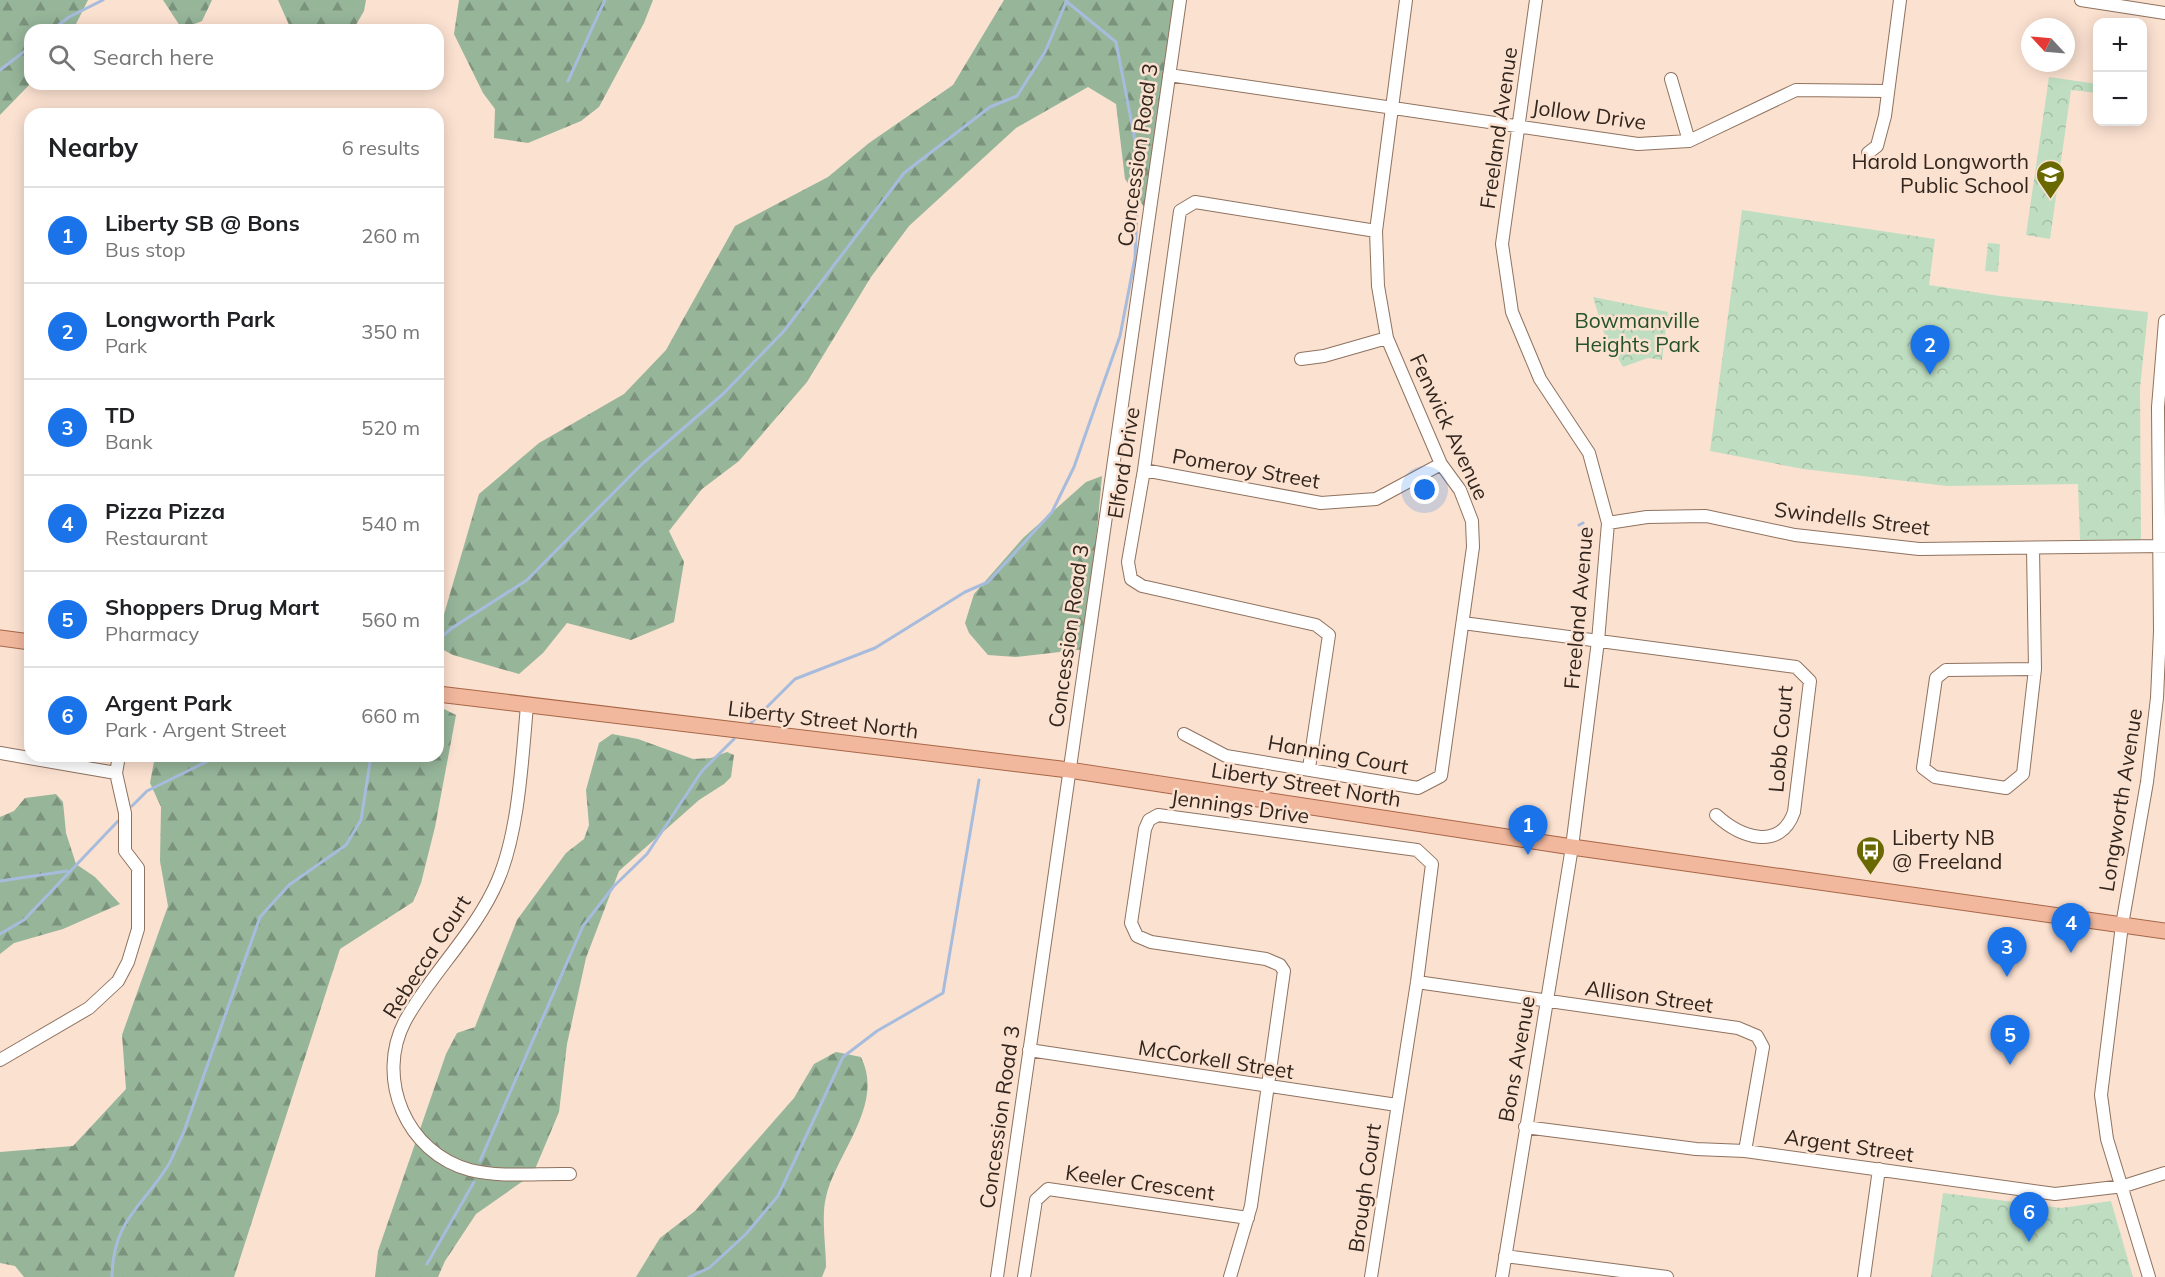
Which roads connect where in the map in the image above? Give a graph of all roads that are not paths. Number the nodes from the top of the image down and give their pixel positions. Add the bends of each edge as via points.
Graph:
1 (1180, 0) edge
2 (1406, 0) edge
3 (1536, 0) edge
4 (1900, 0) edge
5 (2081, 0) edge
6 (2165, 13) edge
7 (1169, 75) junction
8 (1671, 79) dead end
9 (1888, 91) junction
10 (1393, 107) junction
11 (1518, 125) junction
12 (1689, 141) junction
13 (1868, 153) dead end
14 (1376, 231) junction
15 (2165, 321) edge
16 (1387, 338) junction
17 (1301, 359) dead end
18 (1441, 464) junction
19 (1144, 470) junction
20 (1608, 523) junction
21 (2162, 546) edge
22 (2033, 548) junction
23 (1463, 622) junction
24 (0, 638) edge
25 (24, 641) edge
26 (1598, 641) junction
27 (2035, 669) junction
28 (444, 695) edge
29 (527, 706) junction
30 (1184, 734) dead end
31 (0, 753) edge
32 (24, 757) edge
33 (52, 762) edge
34 (118, 762) edge
35 (1309, 768) junction
36 (1069, 770) junction
37 (116, 773) junction
38 (1716, 814) dead end
39 (1572, 848) junction
40 (2122, 925) junction
41 (2165, 931) edge
42 (1417, 982) junction
43 (1546, 1002) junction
44 (1029, 1050) junction
45 (0, 1060) edge
46 (1270, 1088) junction
47 (1397, 1105) junction
48 (1525, 1127) junction
49 (1745, 1151) junction
50 (1879, 1169) junction
51 (570, 1173) dead end
52 (2165, 1173) edge
53 (2124, 1186) junction
54 (1248, 1218) junction
55 (1505, 1256) junction
56 (997, 1277) edge
57 (1024, 1277) edge
58 (1230, 1277) edge
59 (1371, 1277) edge
60 (1502, 1277) edge
61 (1667, 1277) edge
62 (1864, 1277) edge
63 (2149, 1277) edge

1 - 7 street, Concession Road 3
2 - 10 street, Fenwick Avenue
3 - 11 street, Freeland Avenue
4 - 9 street
5 - 6 street
7 - 10 street, Jollow Drive
7 - 36 street, Concession Road 3
8 - 12 street
9 - 12 street, Jollow Drive via 1796,90
9 - 13 street via 1877,146
10 - 11 street, Jollow Drive
10 - 14 street, Fenwick Avenue
11 - 12 street, Jollow Drive via 1638,144
11 - 20 street, Freeland Avenue via 1503,244 1512,312 1540,379 1589,453
14 - 16 street, Fenwick Avenue via 1378,286
14 - 19 street, Elford Drive via 1195,202 1180,211
15 - 21 street, Longworth Avenue via 2158,407
16 - 17 street
16 - 18 street, Fenwick Avenue
18 - 19 street, Pomeroy Street via 1376,499 1321,503
18 - 23 street, Fenwick Avenue via 1460,490 1472,520 1473,547
19 - 35 street, Elford Drive via 1128,562 1131,579 1142,586 1316,625 1329,635
20 - 22 street, Swindells Street via 1647,516 1706,516 1796,535 1899,548
20 - 26 street, Freeland Avenue
21 - 22 street, Swindells Street
21 - 40 street, Longworth Avenue via 2157,698
22 - 27 street
23 - 26 street
23 - 35 street, Hanning Court via 1441,776 1418,788
24 - 25 main road
26 - 38 street, Lobb Court via 1796,667 1809,681 1794,812 1789,825 1782,834 1761,836 1729,827
26 - 39 street, Freeland Avenue
27 - 27 street via 2023,774 2006,788 1935,777 1923,768 1936,678 1946,670
28 - 29 main road, Liberty Street North
29 - 36 main road, Liberty Street North
29 - 51 street, Rebecca Court via 512,835 504,866 477,918 405,1022 396,1045 393,1082 413,1131 428,1146 469,1170
30 - 35 street, Hanning Court via 1226,756
31 - 32 street
33 - 37 street
34 - 37 street
36 - 39 main road, Liberty Street North
36 - 44 street, Concession Road 3
37 - 45 street via 125,813 125,851 138,868 138,929 128,962 118,981 90,1008
39 - 40 main road, Liberty Street North
39 - 43 street, Bons Avenue
40 - 41 main road, Liberty Street North
40 - 53 street, Longworth Avenue via 2101,1095 2107,1139
42 - 43 street, Allison Street
42 - 46 street, Jennings Drive via 1432,864 1417,850 1162,815 1153,817 1144,829 1133,930 1151,942 1266,959 1280,965 1284,980
42 - 47 street, Jennings Drive
43 - 48 street, Bons Avenue
43 - 49 street, Allison Street via 1738,1028 1757,1036 1763,1047
44 - 46 street, McCorkell Street
44 - 56 street, Concession Road 3
46 - 47 street, McCorkell Street
46 - 54 street
47 - 59 street, Brough Court
48 - 49 street, Argent Street via 1696,1149
48 - 55 street, Bons Avenue
49 - 50 street, Argent Street
50 - 53 street, Argent Street via 2055,1194
50 - 62 street
52 - 53 street, Argent Street
53 - 63 street, Longworth Avenue
54 - 57 street, Keeler Crescent via 1048,1189 1036,1200
54 - 58 street
55 - 60 street, Bons Avenue
55 - 61 street

